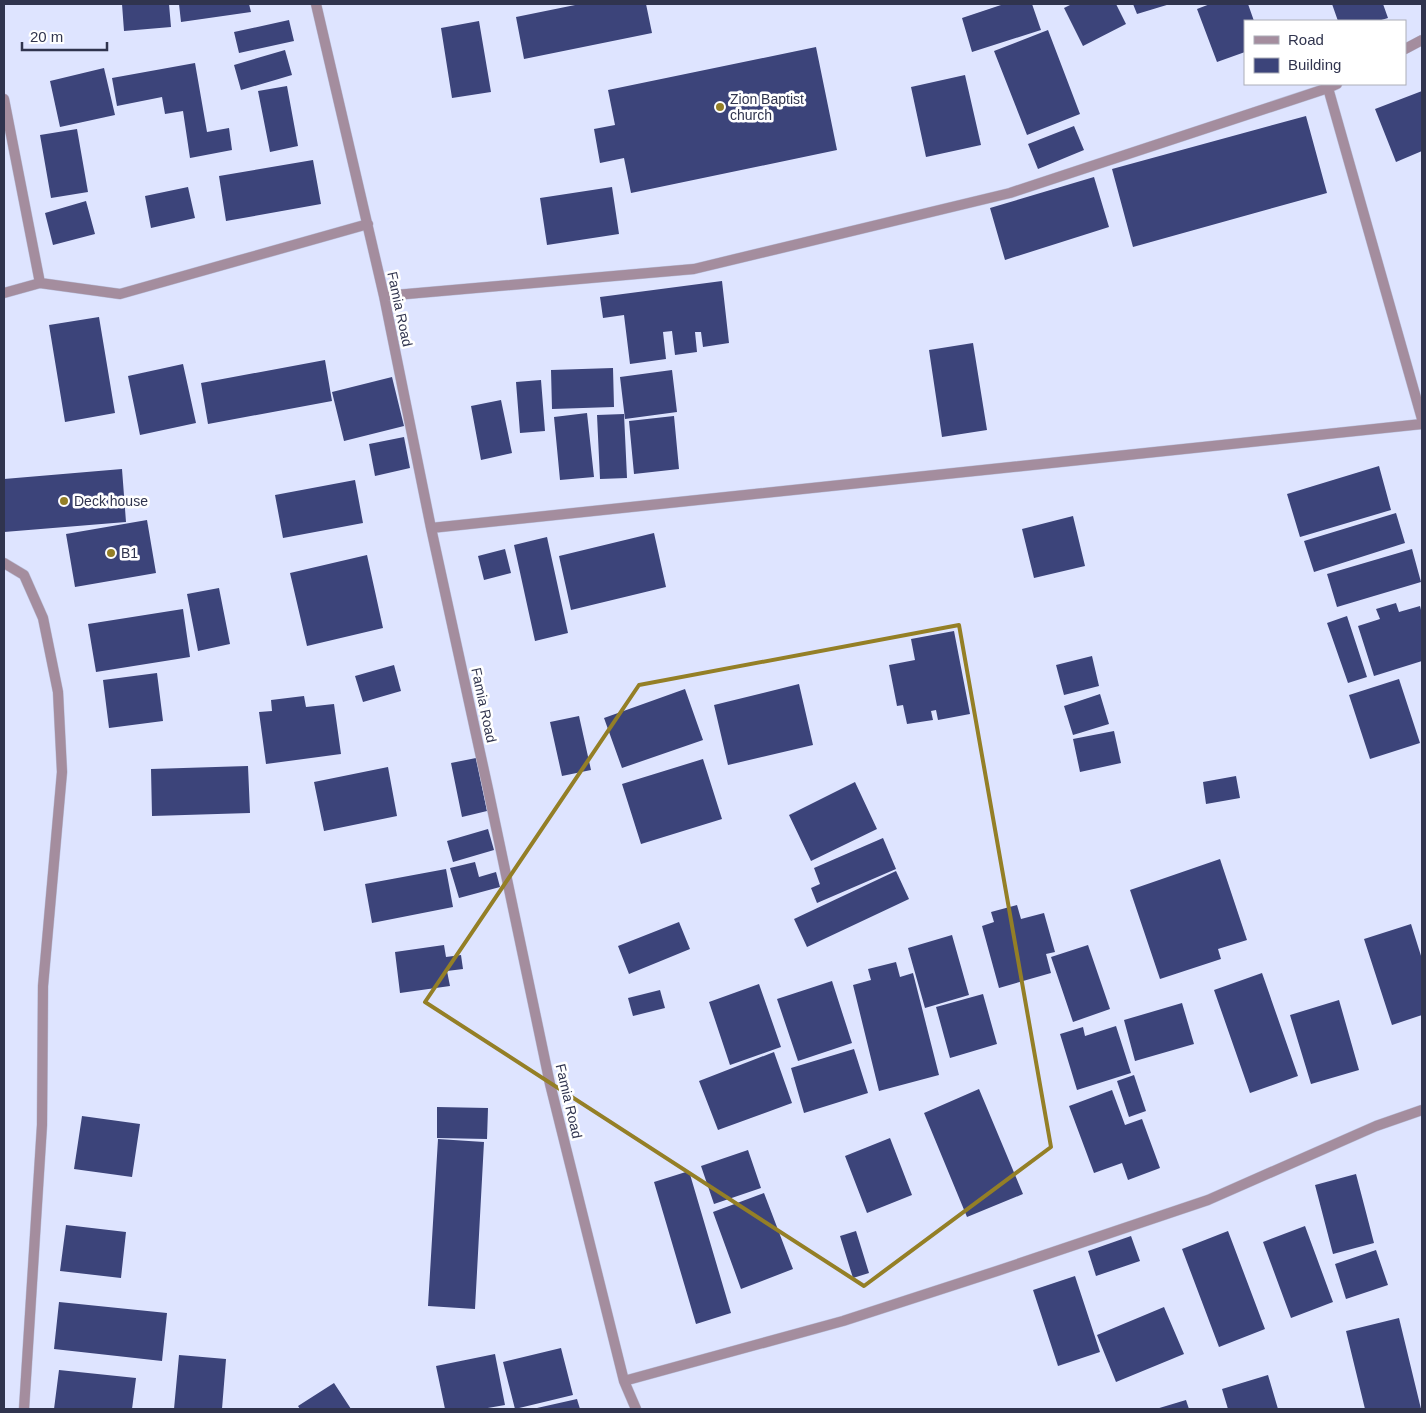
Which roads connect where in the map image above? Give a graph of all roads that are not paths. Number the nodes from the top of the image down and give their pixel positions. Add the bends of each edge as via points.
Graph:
1 (316, 4) edge
2 (1422, 40) edge
3 (1406, 48) edge
4 (1333, 86) edge
5 (4, 99) edge
6 (368, 224) junction
7 (40, 283) junction
8 (4, 293) edge
9 (384, 296) junction
10 (1422, 419) edge
11 (1422, 424) edge
12 (431, 528) junction
13 (4, 563) edge
14 (1422, 1110) edge
15 (624, 1381) junction
16 (24, 1409) edge
17 (636, 1409) edge

1 - 6 street, Famia Road
2 - 3 street
4 - 9 street via 1010,194 694,269
4 - 10 street
5 - 7 street
6 - 7 street via 120,294
6 - 9 street, Famia Road
7 - 8 street
9 - 12 street, Famia Road
11 - 12 street
12 - 15 street, Famia Road via 550,1084
13 - 16 street via 24,575 43,618 58,692 62,772 43,986 42,1125
14 - 15 street via 1376,1126 1199,1203 843,1321
15 - 17 street, Famia Road

